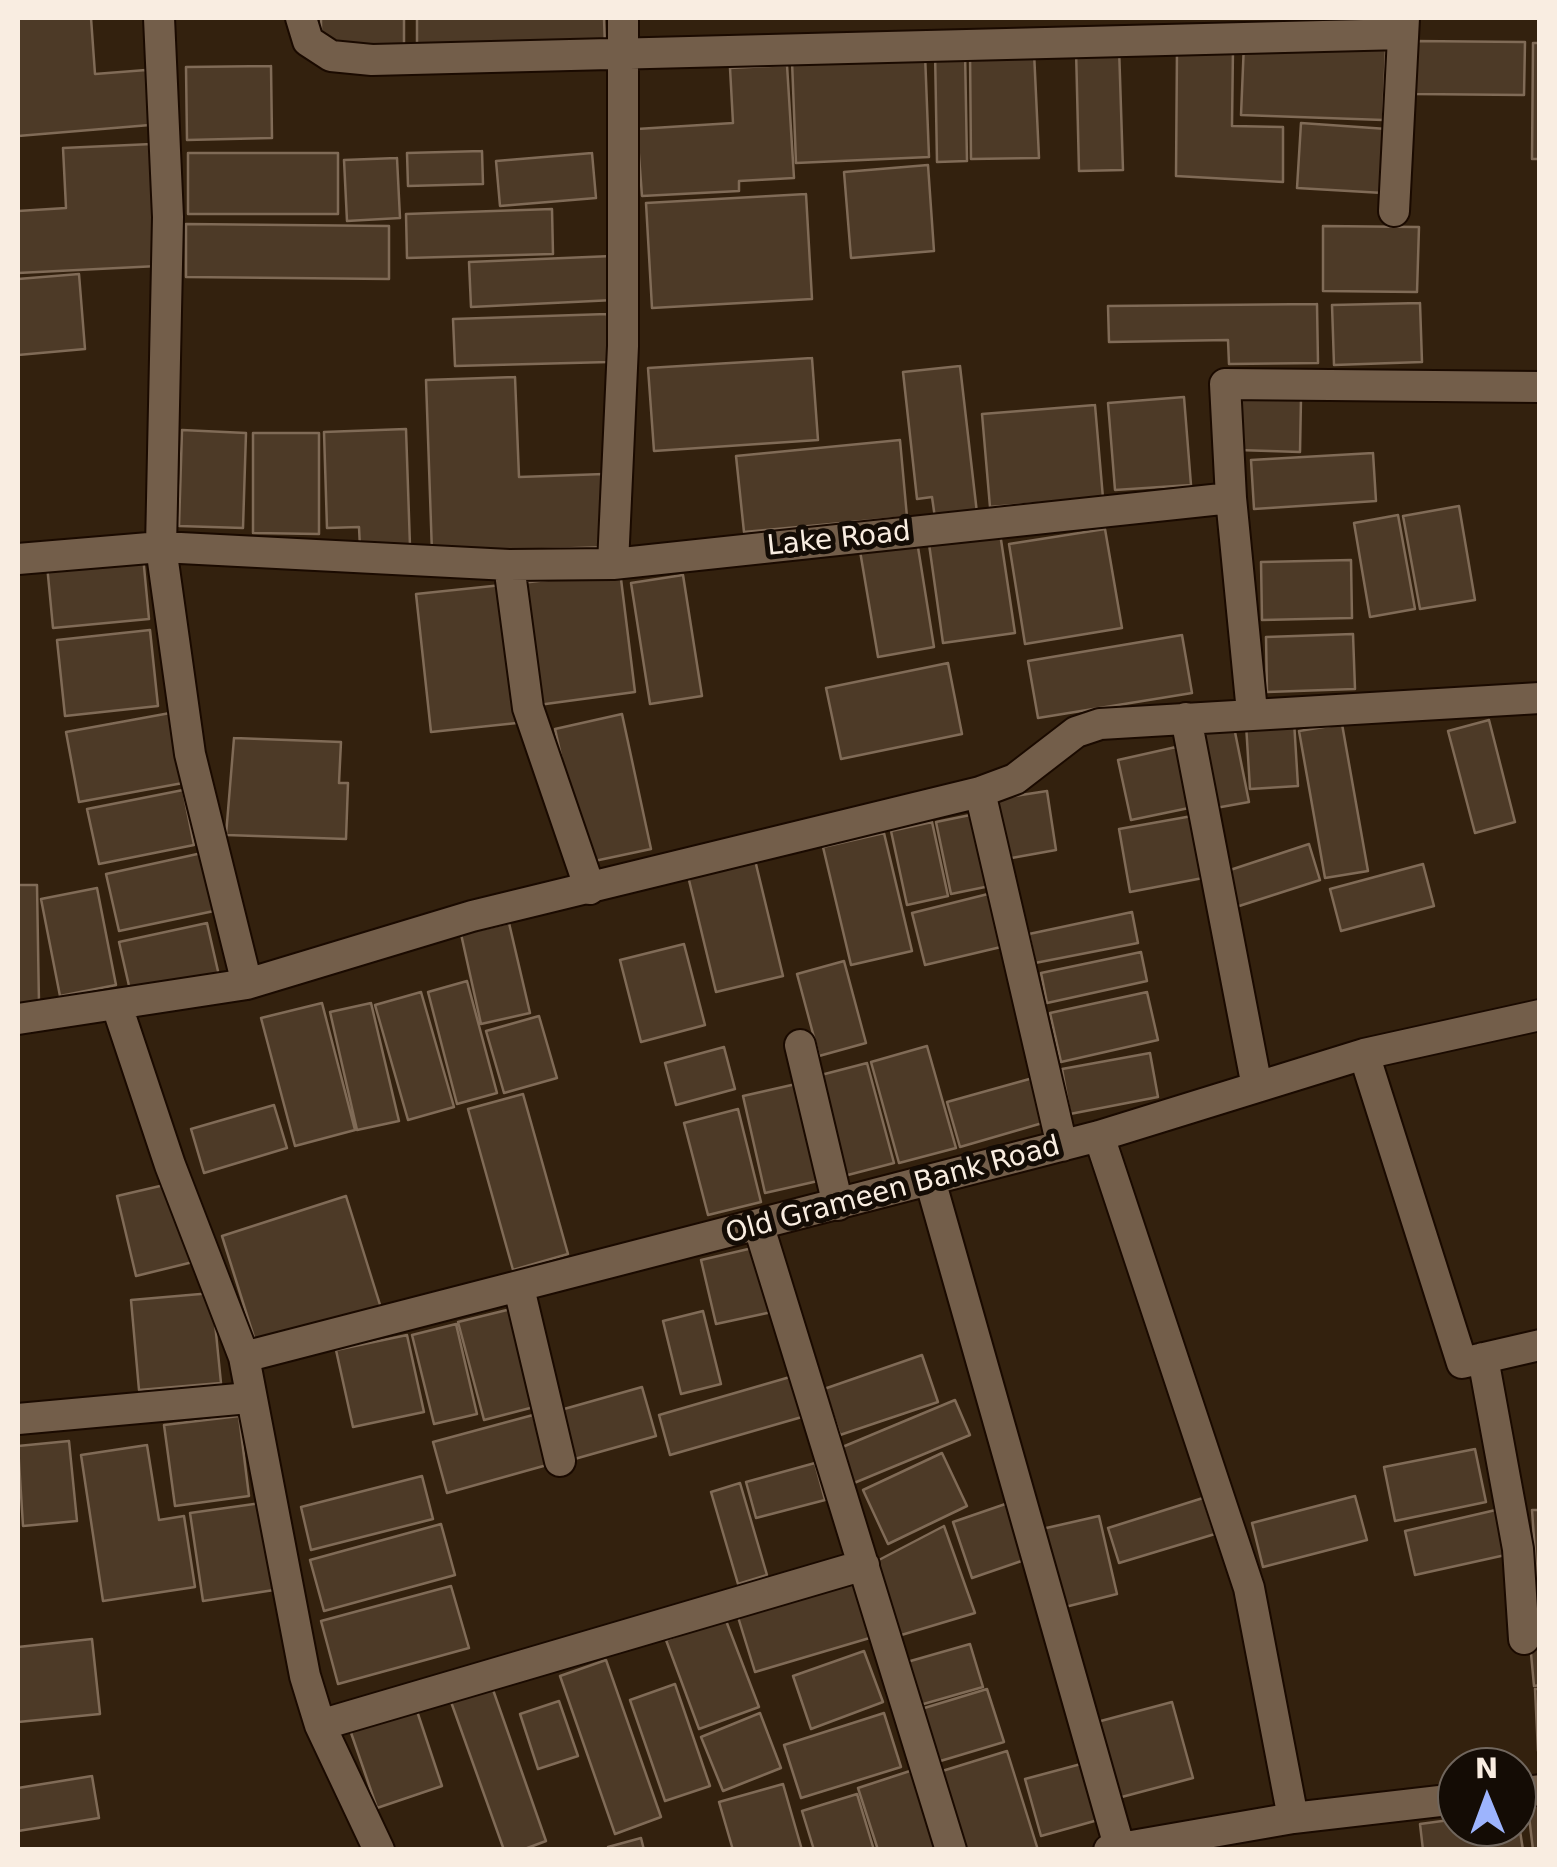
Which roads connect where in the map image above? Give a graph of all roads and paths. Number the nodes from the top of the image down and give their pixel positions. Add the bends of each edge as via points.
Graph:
1 (159, 18) edge
2 (302, 18) edge
3 (623, 18) edge
4 (1403, 26) edge
5 (625, 58) junction
6 (1394, 212) dead end
7 (1540, 386) edge
8 (1231, 498) junction
9 (161, 547) junction
10 (18, 559) edge
11 (613, 564) junction
12 (509, 565) junction
13 (1540, 698) edge
14 (1252, 712) junction
15 (1186, 718) junction
16 (980, 792) junction
17 (590, 889) junction
18 (247, 984) junction
19 (117, 1006) junction
20 (1540, 1015) edge
21 (18, 1019) edge
22 (800, 1045) dead end
23 (1364, 1054) junction
24 (1257, 1087) junction
25 (1098, 1136) junction
26 (1062, 1146) junction
27 (930, 1180) junction
28 (838, 1206) junction
29 (759, 1227) junction
30 (519, 1288) junction
31 (1540, 1346) edge
32 (244, 1357) junction
33 (1483, 1358) junction
34 (249, 1398) junction
35 (18, 1420) edge
36 (560, 1460) dead end
37 (864, 1565) junction
38 (1524, 1640) dead end
39 (320, 1725) junction
40 (1437, 1801) edge
41 (1293, 1818) junction
42 (1114, 1848) edge
43 (379, 1850) edge
44 (951, 1850) edge

1 - 9 street via 168,217
2 - 5 street via 308,41 331,56
3 - 5 street
4 - 5 street
4 - 6 street
5 - 11 street
7 - 8 street via 1225,384
8 - 11 street, Lake Road
8 - 14 street
9 - 10 street, Lake Road
9 - 12 street, Lake Road
9 - 18 street via 190,754
11 - 12 street, Lake Road
12 - 17 street via 528,708
13 - 14 street
14 - 15 street
15 - 16 street via 1076,732 1015,779
15 - 24 street
16 - 17 street
16 - 26 street
17 - 18 street via 472,916
18 - 19 street
19 - 21 street
19 - 32 street
20 - 23 street, Old Grameen Bank Road
22 - 28 street
23 - 24 street, Old Grameen Bank Road
23 - 33 street via 1462,1363
24 - 25 street, Old Grameen Bank Road
25 - 26 street, Old Grameen Bank Road
25 - 41 street via 1249,1588
26 - 27 street, Old Grameen Bank Road
27 - 28 street, Old Grameen Bank Road
27 - 42 street
28 - 29 street, Old Grameen Bank Road
29 - 30 street, Old Grameen Bank Road
29 - 37 street
30 - 32 street, Old Grameen Bank Road
30 - 36 street
31 - 33 street
32 - 34 street
33 - 38 street via 1518,1550
34 - 35 street
34 - 39 street
37 - 39 street
37 - 44 street
39 - 43 street
40 - 41 street
41 - 42 street

